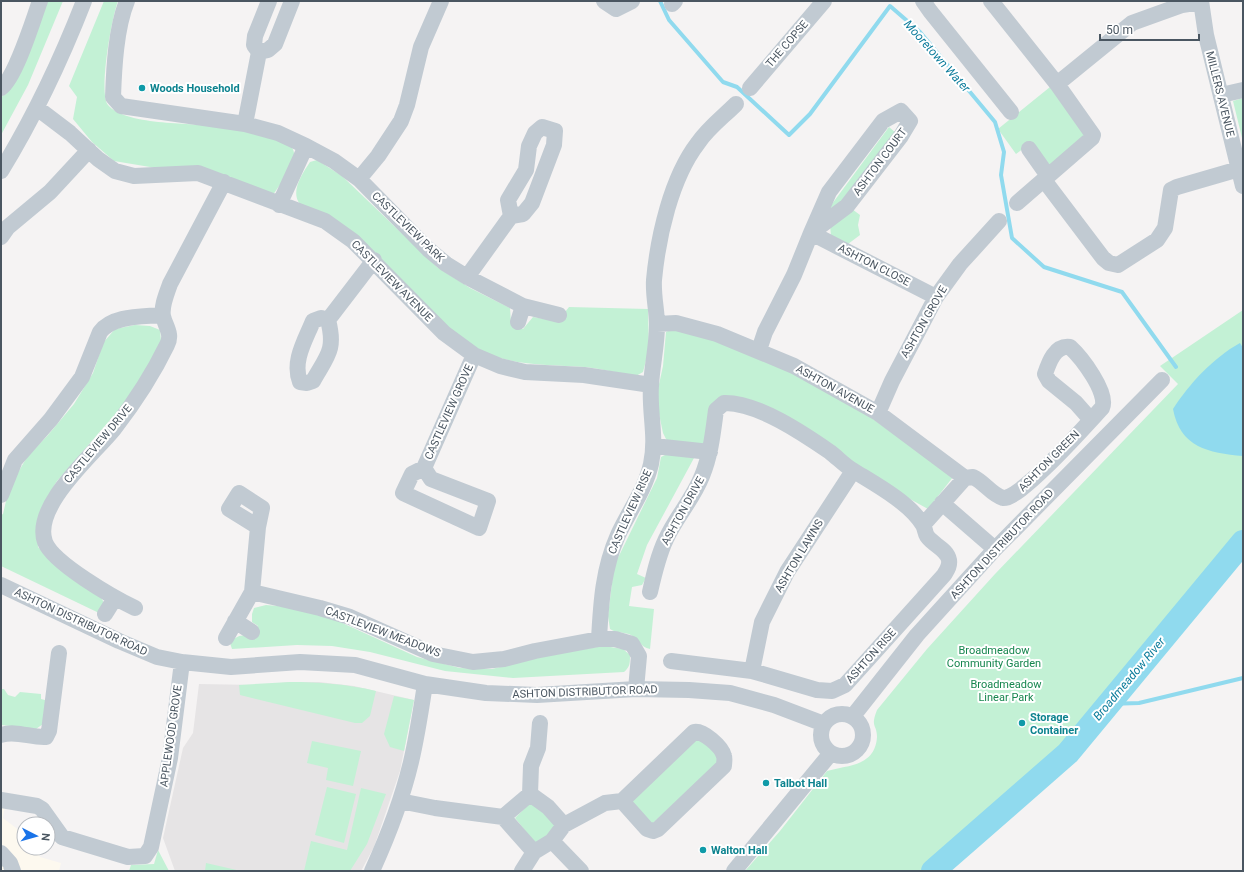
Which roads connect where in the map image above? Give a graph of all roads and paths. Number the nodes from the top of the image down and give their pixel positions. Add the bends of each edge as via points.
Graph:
1 (40, 1) edge
2 (84, 1) edge
3 (127, 1) edge
4 (269, 1) edge
5 (292, 1) edge
6 (441, 1) edge
7 (604, 1) edge
8 (632, 1) edge
9 (824, 1) edge
10 (923, 1) edge
11 (991, 1) edge
12 (1201, 1) edge
13 (259, 52) junction
14 (1057, 84) junction
15 (1, 88) edge
16 (750, 88) dead end
17 (1243, 90) edge
18 (1221, 95) junction
19 (736, 104) dead end
20 (37, 108) junction
21 (1012, 112) dead end
22 (245, 124) junction
23 (306, 146) junction
24 (1029, 149) dead end
25 (89, 150) junction
26 (1238, 169) junction
27 (1, 171) edge
28 (1046, 178) junction
29 (359, 179) junction
30 (224, 182) junction
31 (1243, 186) edge
32 (1017, 203) dead end
33 (279, 205) junction
34 (511, 216) junction
35 (999, 221) dead end
36 (811, 233) junction
37 (1, 237) edge
38 (374, 260) junction
39 (467, 277) junction
40 (936, 296) junction
41 (523, 306) junction
42 (162, 315) junction
43 (559, 315) dead end
44 (328, 320) dead end
45 (518, 322) dead end
46 (657, 324) junction
47 (759, 350) junction
48 (474, 355) junction
49 (1162, 380) dead end
50 (651, 385) junction
51 (878, 413) junction
52 (1091, 420) dead end
53 (654, 446) junction
54 (710, 452) junction
55 (424, 468) junction
56 (853, 471) junction
57 (965, 478) junction
58 (1, 495) edge
59 (942, 503) junction
60 (923, 525) junction
61 (258, 527) dead end
62 (995, 549) junction
63 (1, 585) edge
64 (252, 592) junction
65 (650, 592) dead end
66 (115, 598) junction
67 (135, 608) dead end
68 (105, 614) dead end
69 (235, 621) junction
70 (252, 632) dead end
71 (226, 638) dead end
72 (599, 639) junction
73 (59, 653) dead end
74 (671, 661) dead end
75 (182, 662) junction
76 (752, 671) junction
77 (424, 684) junction
78 (636, 689) junction
79 (852, 716) junction
80 (540, 723) dead end
81 (824, 724) junction
82 (1, 735) edge
83 (831, 753) junction
84 (530, 794) junction
85 (1, 800) edge
86 (400, 801) junction
87 (622, 802) junction
88 (503, 818) junction
89 (564, 825) junction
90 (552, 841) junction
91 (534, 852) junction
92 (1, 853) edge
93 (13, 871) edge
94 (372, 871) edge
95 (522, 871) edge
96 (581, 871) edge
97 (734, 871) edge

1 - 15 street via 18,60
2 - 20 street
3 - 22 street, CASTLEVIEW PARK via 120,28 113,97 122,106 132,109
4 - 13 street via 255,36 254,45
5 - 13 street via 275,44 268,50
6 - 29 street via 421,47 401,121
7 - 8 street via 616,9
9 - 16 street, THE COPSE
10 - 21 street
11 - 14 street
12 - 14 street via 1132,23
12 - 18 street, MILLERS AVENUE via 1206,35
13 - 22 street
14 - 28 street via 1093,135
17 - 18 street
18 - 26 street, MILLERS AVENUE
19 - 46 street, CASTLEVIEW RISE via 698,142 688,157 675,187 658,247 654,281
20 - 25 street, CASTLEVIEW AVENUE
20 - 27 street
22 - 23 street, CASTLEVIEW PARK via 278,133
23 - 29 street, CASTLEVIEW PARK via 334,161
23 - 33 street
24 - 28 street
25 - 30 street, CASTLEVIEW AVENUE via 98,160 115,171 134,176 198,173
25 - 37 street via 50,192 8,227
26 - 28 street via 1171,190 1165,228 1157,240 1118,265 1103,258
26 - 31 street, MILLERS AVENUE
28 - 32 street
29 - 39 street, CASTLEVIEW PARK via 428,249
30 - 33 street, CASTLEVIEW AVENUE
30 - 42 street via 170,284
33 - 38 street, CASTLEVIEW AVENUE via 325,221
34 - 34 street via 508,200 526,170 529,146 535,132 542,127 549,128 555,131 554,145 532,203 523,214
34 - 39 street
35 - 40 street, ASHTON GROVE via 960,264
36 - 36 street, ASHTON COURT via 829,192 883,121 901,111 910,121 901,136 847,206
36 - 40 street, ASHTON CLOSE
36 - 47 street, ASHTON COURT
38 - 44 street
38 - 48 street, CASTLEVIEW AVENUE via 444,333
39 - 41 street, CASTLEVIEW PARK
40 - 51 street, ASHTON GROVE
41 - 43 street, CASTLEVIEW PARK
41 - 45 street
42 - 58 street via 126,319 104,327 82,377 51,419 15,460
42 - 66 street, CASTLEVIEW DRIVE via 169,331 169,343 135,400 60,491 47,514 44,532 45,542 50,550 84,579
46 - 47 street, ASHTON AVENUE via 676,323 717,334
46 - 50 street, CASTLEVIEW RISE
47 - 51 street, ASHTON AVENUE via 828,384
48 - 50 street, CASTLEVIEW AVENUE via 500,366 525,372 584,375
48 - 55 street, CASTLEVIEW GROVE
49 - 62 street, ASHTON DISTRIBUTOR ROAD
50 - 53 street, CASTLEVIEW RISE
51 - 57 street, ASHTON AVENUE
52 - 57 street, ASHTON GREEN via 1051,462 1010,498 998,496 973,477
53 - 54 street
53 - 72 street, CASTLEVIEW RISE via 651,465 639,498 618,536 605,570
54 - 56 street via 716,410 724,403 730,403 753,409 799,432
54 - 65 street, ASHTON DRIVE via 695,491 666,539 656,563
55 - 55 street, CASTLEVIEW GROVE via 412,474 403,493 479,528 488,501 431,479
56 - 60 street via 893,496
56 - 76 street, ASHTON LAWNS via 786,572 762,622
57 - 59 street
59 - 60 street
59 - 62 street
60 - 76 street, ASHTON RISE via 927,536 946,553 949,566 845,685 832,691 817,690
61 - 64 street
62 - 79 street, ASHTON DISTRIBUTOR ROAD via 917,636
63 - 75 street, ASHTON DISTRIBUTOR ROAD via 119,642 157,657
64 - 69 street
64 - 72 street, CASTLEVIEW MEADOWS via 350,617 434,654 473,662 504,659
66 - 67 street, CASTLEVIEW DRIVE
66 - 68 street
69 - 70 street
69 - 71 street
72 - 78 street, CASTLEVIEW MEADOWS via 615,639 632,644 639,656
73 - 82 street via 49,731 46,737 16,733
74 - 76 street, ASHTON RISE
75 - 77 street, ASHTON DISTRIBUTOR ROAD via 231,667 300,662 355,665
75 - 85 street, APPLEWOOD GROVE via 170,758 151,847 145,856 128,857 62,836 37,806
77 - 78 street, ASHTON DISTRIBUTOR ROAD via 486,693 537,695
77 - 86 street via 412,762
78 - 81 street, ASHTON DISTRIBUTOR ROAD via 730,693 774,705
79 - 81 street via 834,715
79 - 83 street via 862,726 864,733 860,746 850,755
80 - 84 street via 538,748 531,766
81 - 83 street via 821,736 826,749
83 - 97 street
84 - 88 street
84 - 89 street
86 - 88 street
86 - 94 street via 387,839
87 - 87 street via 647,829 658,829 724,766 724,756 717,745 703,733 694,732
87 - 89 street via 605,803
88 - 91 street
89 - 90 street
90 - 91 street
90 - 96 street
91 - 95 street
92 - 93 street

